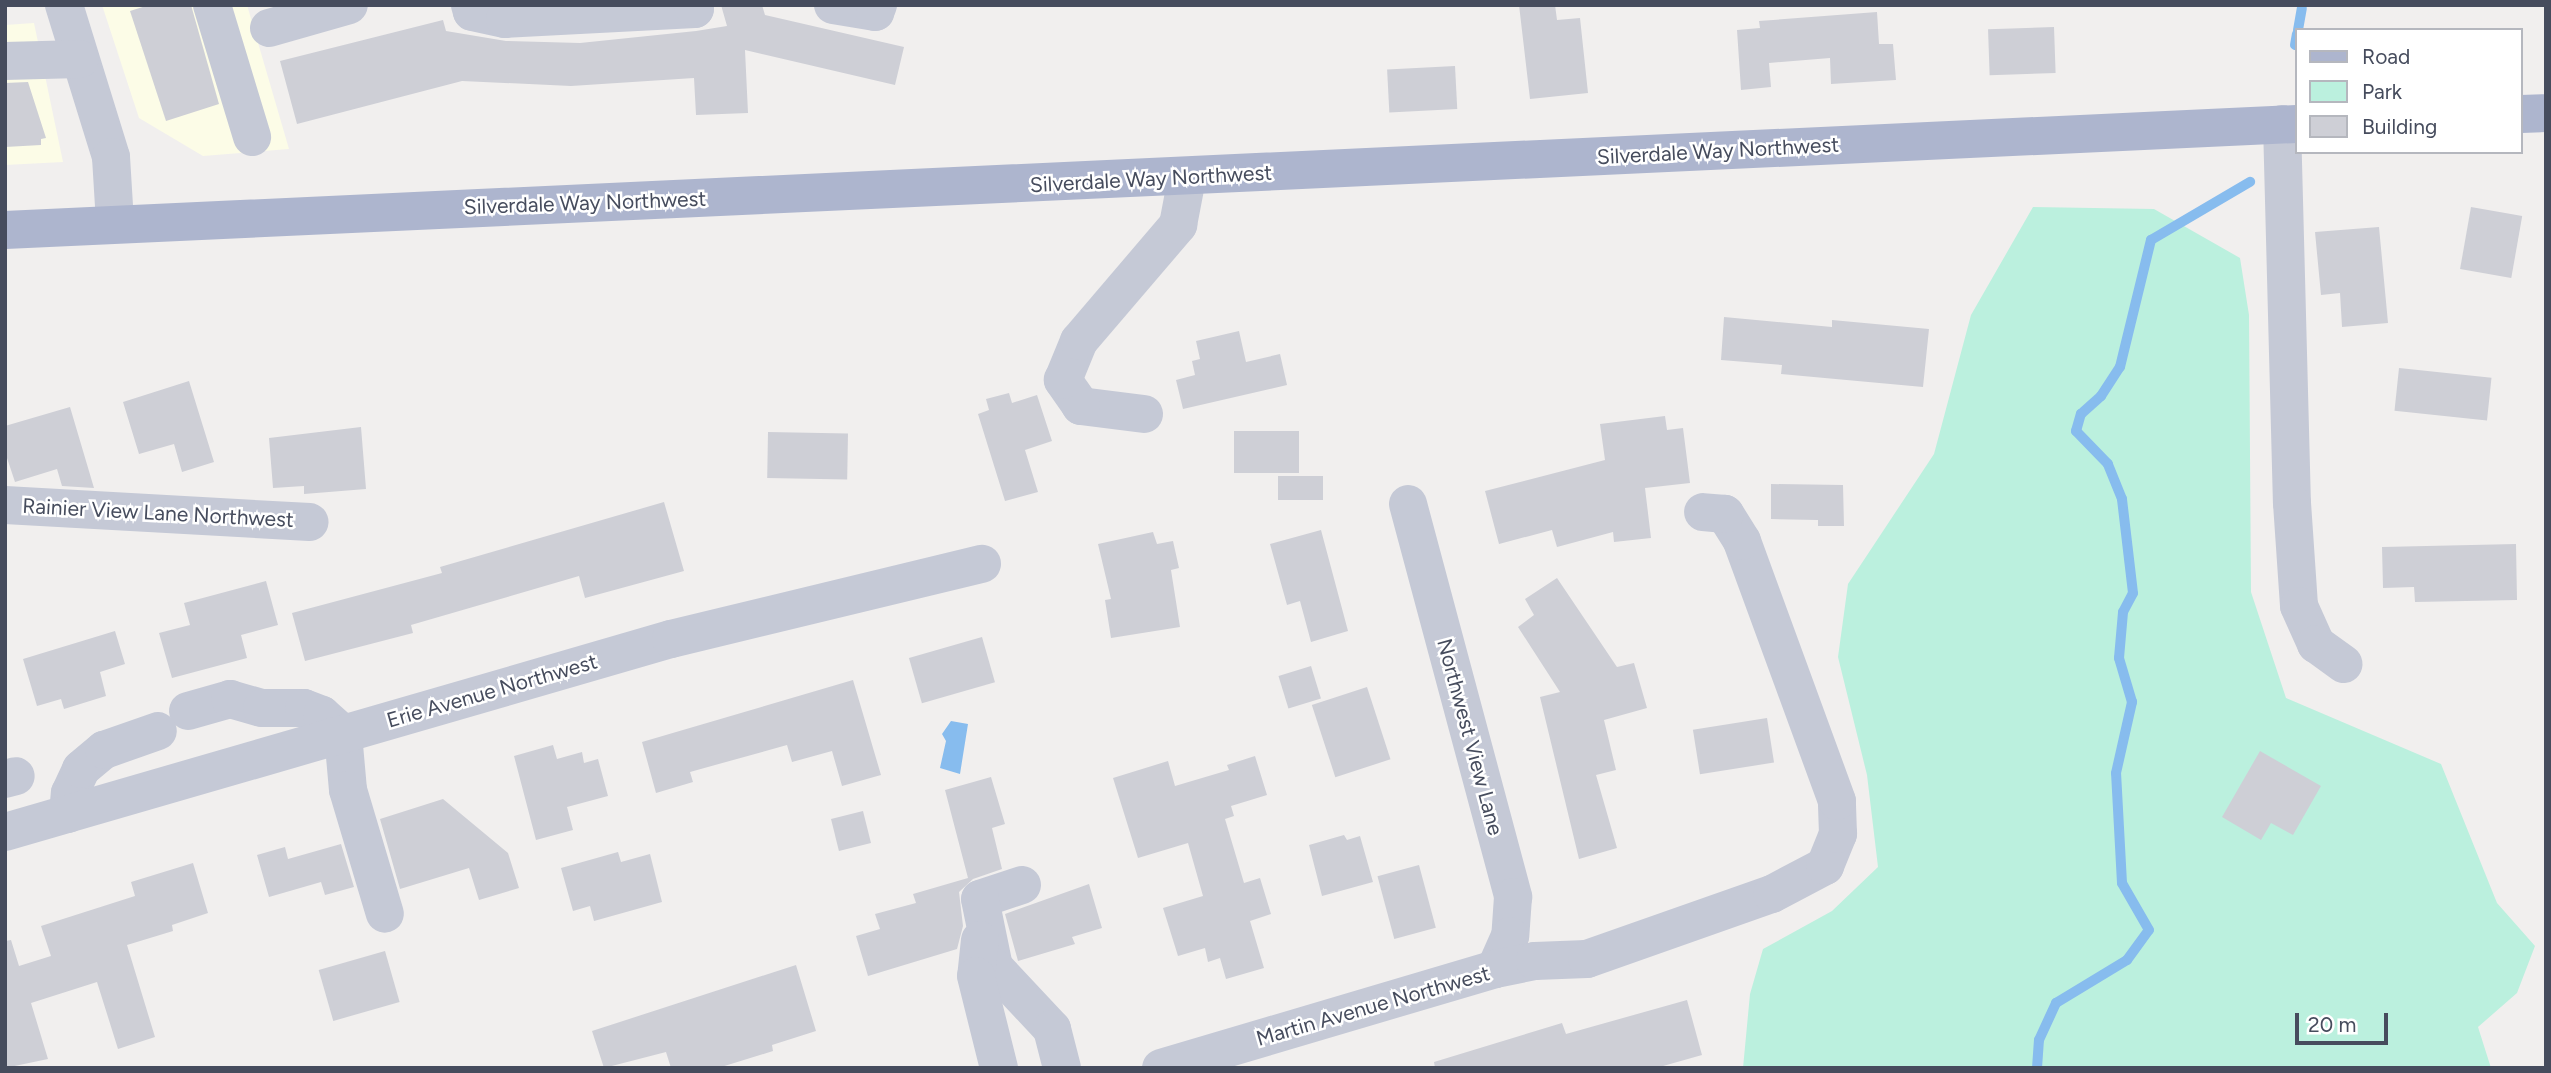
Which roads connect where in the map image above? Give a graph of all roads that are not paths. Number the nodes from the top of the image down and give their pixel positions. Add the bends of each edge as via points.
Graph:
1 (64, 5) edge
2 (212, 5) edge
3 (349, 5) edge
4 (470, 5) edge
5 (694, 5) edge
6 (833, 5) edge
7 (878, 5) edge
8 (269, 28) dead end
9 (80, 59) junction
10 (5, 61) edge
11 (2546, 113) edge
12 (2523, 114) edge
13 (2290, 124) edge
14 (253, 137) dead end
15 (1187, 178) junction
16 (115, 223) junction
17 (5, 230) edge
18 (1144, 414) dead end
19 (1408, 504) dead end
20 (5, 505) edge
21 (1703, 512) dead end
22 (310, 522) dead end
23 (982, 564) dead end
24 (2344, 664) dead end
25 (343, 734) junction
26 (68, 814) junction
27 (5, 832) edge
28 (1022, 884) dead end
29 (385, 914) dead end
30 (985, 924) junction
31 (1495, 969) junction
32 (999, 1068) edge
33 (1062, 1068) edge
34 (1161, 1068) edge

1 - 9 street
2 - 14 street
3 - 8 street
4 - 5 street via 472,12 506,19 695,9
6 - 7 street via 875,12
9 - 10 street
9 - 16 street via 111,157
11 - 12 main road
13 - 15 main road, Silverdale Way Northwest
13 - 24 street via 2292,503 2299,606 2316,644
15 - 16 main road, Silverdale Way Northwest
15 - 18 street via 1178,225 1079,341 1063,380 1081,406
16 - 17 main road, Silverdale Way Northwest
19 - 31 street, Northwest View Lane via 1513,897 1510,936
20 - 22 street, Rainier View Lane Northwest
21 - 31 street, Martin Avenue Northwest via 1725,514 1742,541 1837,801 1838,834 1825,866 1810,877 1587,959 1535,961
23 - 25 street, Erie Avenue Northwest via 671,639
25 - 26 street, Erie Avenue Northwest
25 - 26 street via 322,715 304,708 262,708 230,699 104,750 81,769 70,793
25 - 29 street via 348,790
26 - 27 street, Erie Avenue Northwest
28 - 30 street via 980,899
30 - 32 street via 976,976
30 - 33 street via 994,967 1052,1029
31 - 34 street, Martin Avenue Northwest

